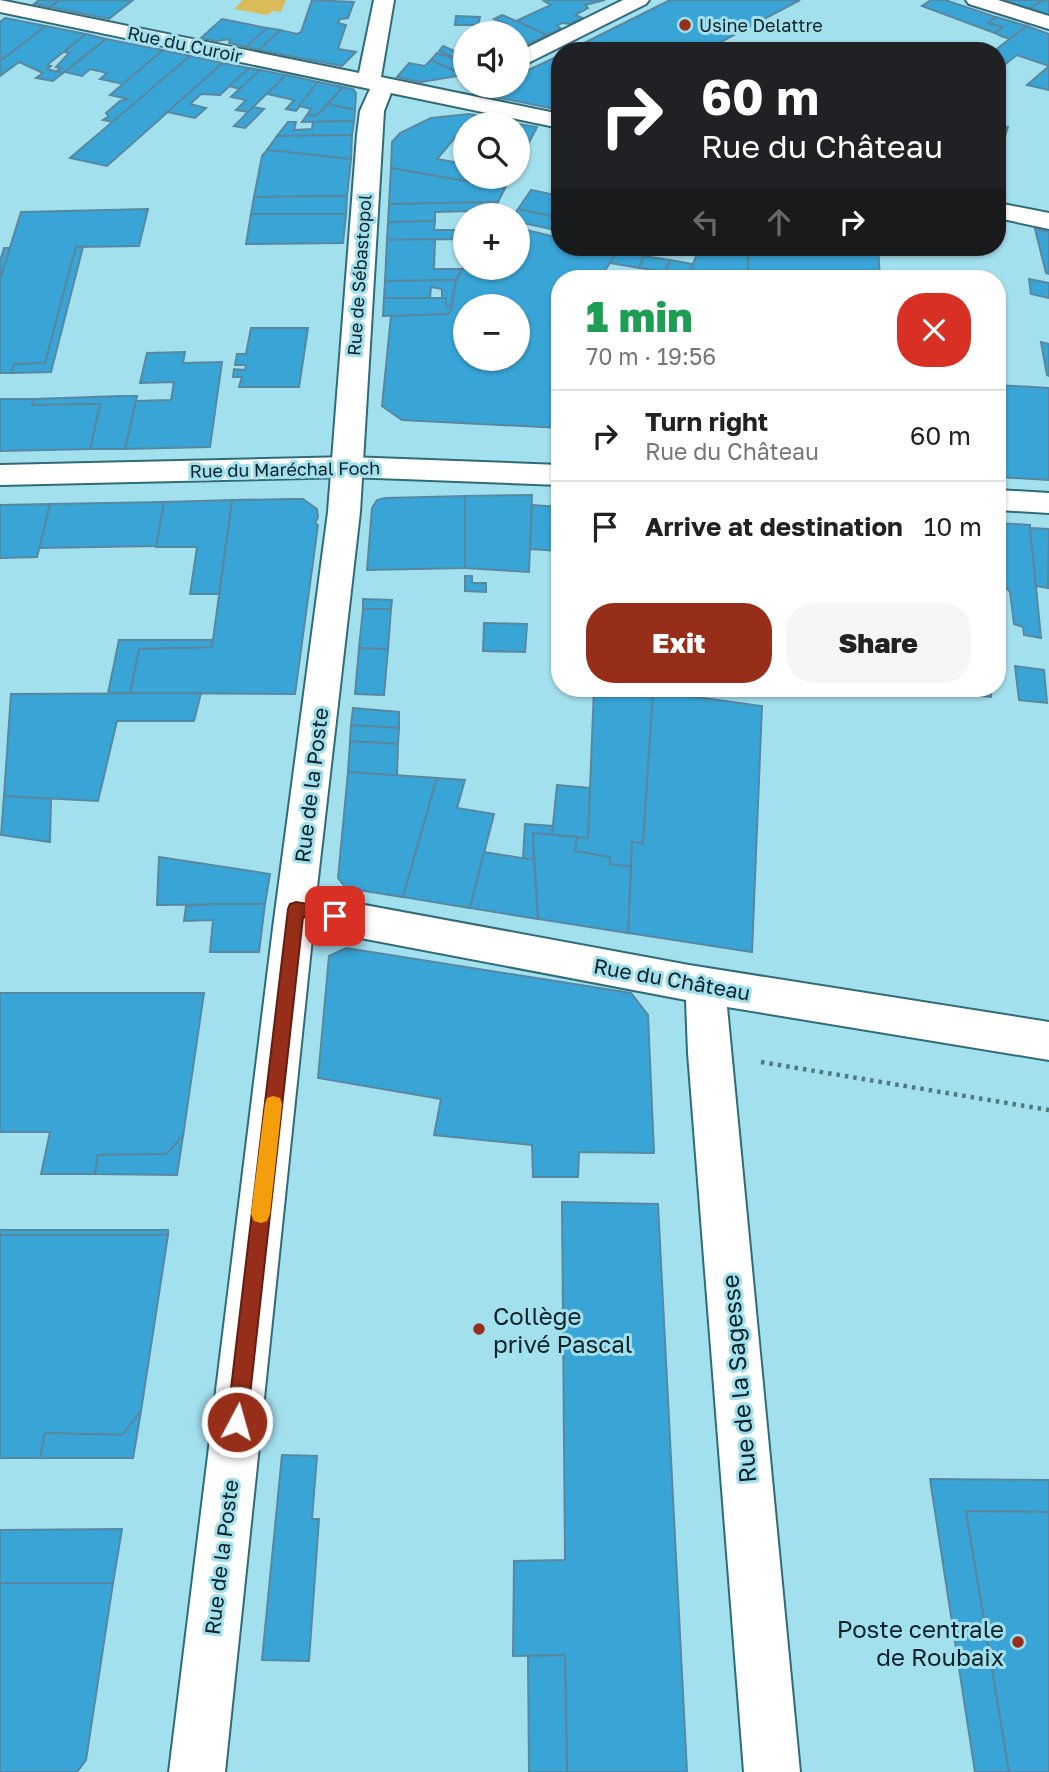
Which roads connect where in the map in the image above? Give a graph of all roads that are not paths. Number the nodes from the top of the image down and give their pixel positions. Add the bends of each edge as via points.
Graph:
1 (384, 0) edge
2 (639, 0) edge
3 (976, 0) edge
4 (0, 6) edge
5 (1049, 23) edge
6 (556, 42) edge
7 (551, 44) edge
8 (530, 55) edge
9 (376, 84) junction
10 (453, 93) edge
11 (445, 97) junction
12 (551, 119) edge
13 (1006, 213) edge
14 (1049, 221) edge
15 (349, 467) junction
16 (551, 475) edge
17 (3, 476) edge
18 (1006, 500) edge
19 (1049, 503) edge
20 (296, 909) junction
21 (706, 986) junction
22 (1049, 1041) edge
23 (197, 1772) edge
24 (772, 1772) edge

1 - 9 street, Rue de Sébastopol
2 - 6 street
3 - 5 street
4 - 9 street, Rue du Curoir
7 - 8 street
9 - 11 street, Rue du Curoir
9 - 15 street, Rue de Sébastopol
10 - 11 street
11 - 12 street
13 - 14 street
15 - 16 street, Rue du Maréchal Foch
15 - 17 street, Rue du Maréchal Foch
15 - 20 street, Rue de la Poste
18 - 19 street
20 - 21 street, Rue du Château
20 - 23 street, Rue de la Poste
21 - 22 street, Rue du Château
21 - 24 street, Rue de la Sagesse

